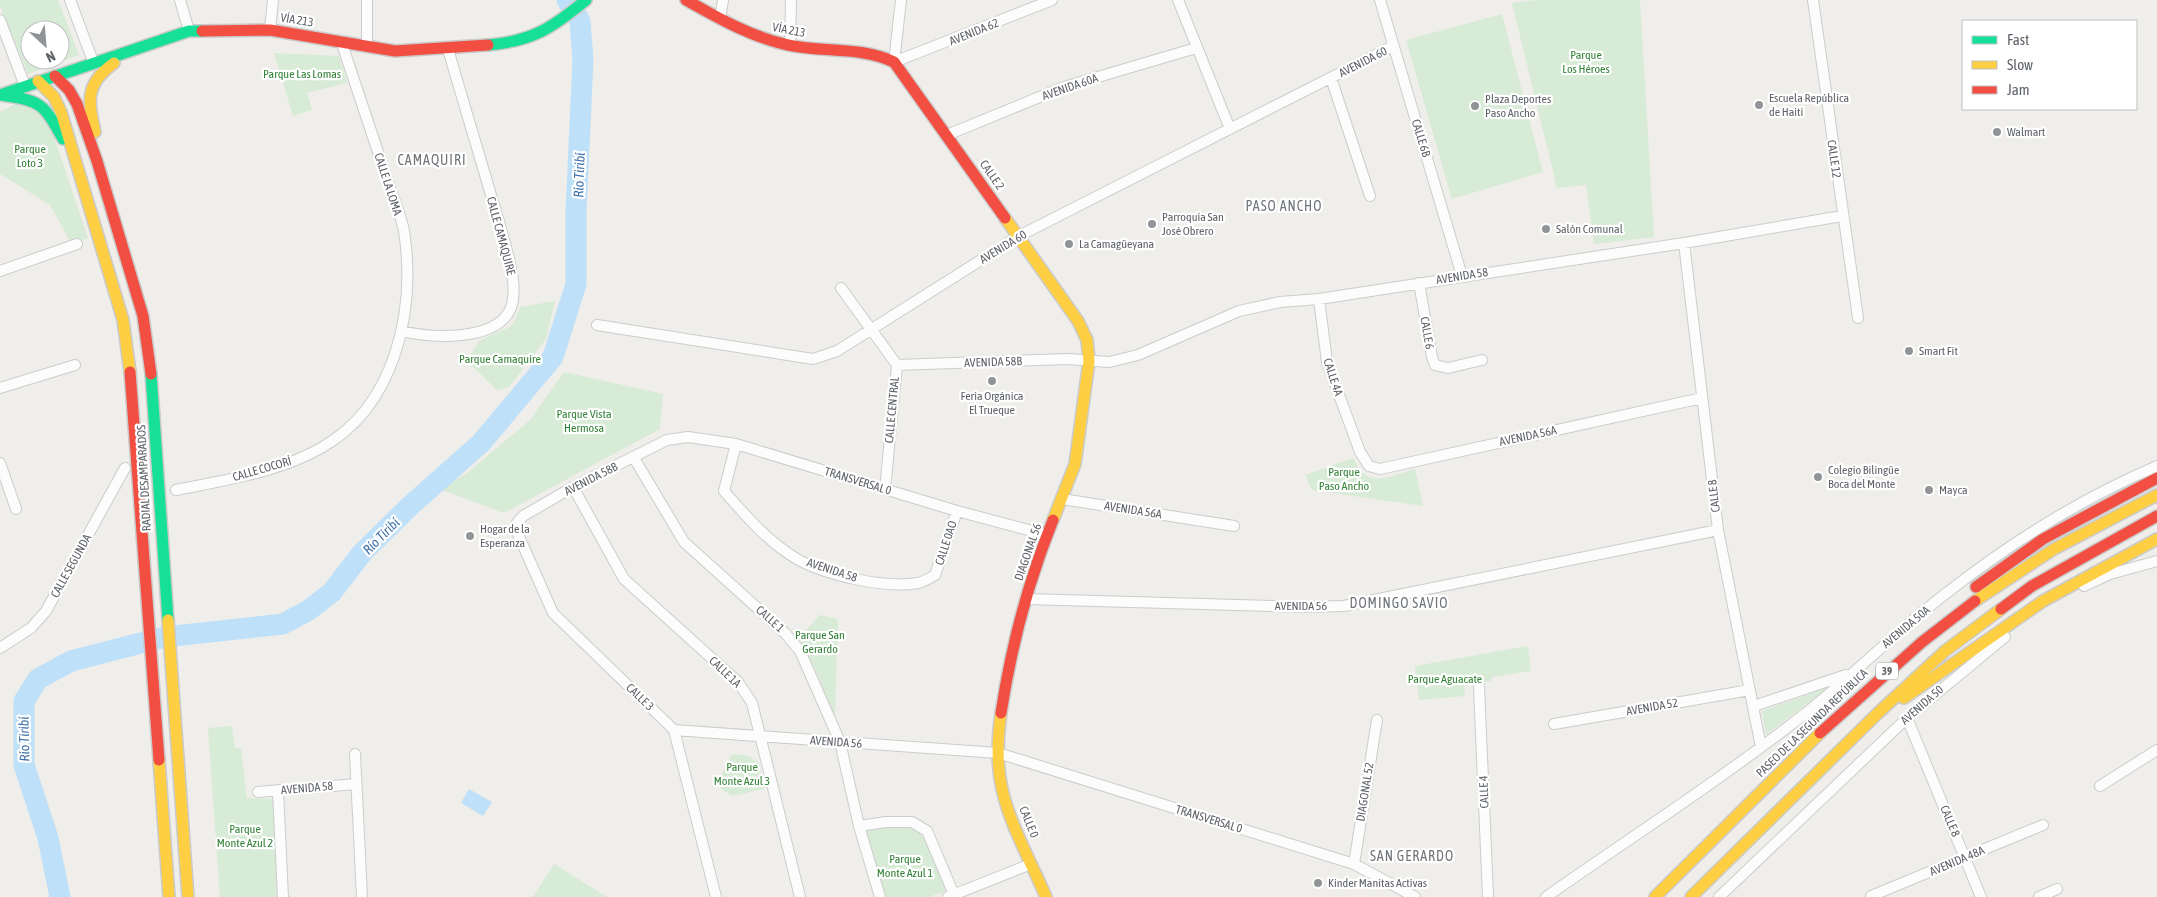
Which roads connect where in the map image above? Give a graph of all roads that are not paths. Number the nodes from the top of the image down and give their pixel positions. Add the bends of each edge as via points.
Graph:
1 (70, 0) edge
2 (180, 0) edge
3 (273, 0) edge
4 (367, 0) edge
5 (586, 0) edge
6 (686, 0) edge
7 (723, 0) edge
8 (791, 0) edge
9 (901, 0) edge
10 (1052, 0) edge
11 (1178, 0) edge
12 (1380, 0) edge
13 (1813, 0) edge
14 (720, 19) junction
15 (0, 20) edge
16 (270, 30) junction
17 (189, 31) junction
18 (341, 40) junction
19 (367, 45) junction
20 (790, 46) junction
21 (1393, 46) junction
22 (140, 47) junction
23 (1196, 48) junction
24 (448, 49) junction
25 (894, 62) junction
26 (94, 64) junction
27 (55, 76) junction
28 (1331, 78) junction
29 (38, 82) junction
30 (25, 86) junction
31 (0, 95) edge
32 (89, 103) junction
33 (1230, 128) junction
34 (947, 135) junction
35 (97, 160) junction
36 (77, 163) junction
37 (1370, 196) dead end
38 (1842, 216) junction
39 (1019, 236) junction
40 (1684, 243) junction
41 (77, 244) dead end
42 (0, 272) edge
43 (1462, 276) junction
44 (1418, 283) junction
45 (841, 288) dead end
46 (1319, 299) junction
47 (1858, 318) dead end
48 (597, 325) dead end
49 (401, 331) junction
50 (870, 331) junction
51 (1482, 360) dead end
52 (1089, 362) junction
53 (75, 365) dead end
54 (897, 365) junction
55 (0, 388) edge
56 (1702, 398) junction
57 (667, 440) joint
58 (736, 444) junction
59 (1360, 452) joint
60 (634, 458) junction
61 (0, 463) edge
62 (2157, 466) edge
63 (125, 468) dead end
64 (2157, 478) edge
65 (573, 488) junction
66 (885, 489) junction
67 (176, 490) dead end
68 (2157, 495) edge
69 (1062, 499) junction
70 (16, 509) dead end
71 (957, 511) junction
72 (2157, 516) edge
73 (517, 522) joint
74 (1234, 526) dead end
75 (1718, 530) junction
76 (1047, 535) junction
77 (2157, 539) edge
78 (2157, 561) edge
79 (936, 575) joint
80 (1026, 599) junction
81 (0, 648) edge
82 (1852, 673) junction
83 (1876, 680) junction
84 (1479, 687) dead end
85 (1750, 690) junction
86 (1754, 706) junction
87 (1878, 713) junction
88 (1907, 718) junction
89 (1377, 720) dead end
90 (1554, 724) dead end
91 (674, 730) junction
92 (761, 738) junction
93 (840, 742) junction
94 (1761, 746) junction
95 (2157, 750) edge
96 (998, 753) junction
97 (355, 754) dead end
98 (356, 784) junction
99 (2100, 786) dead end
100 (278, 791) junction
101 (258, 792) dead end
102 (2042, 825) dead end
103 (859, 826) junction
104 (1966, 858) junction
105 (1031, 864) junction
106 (1354, 864) junction
107 (2057, 889) dead end
108 (952, 896) edge
109 (1872, 896) edge
110 (169, 897) edge
111 (188, 897) edge
112 (283, 897) edge
113 (362, 897) edge
114 (716, 897) edge
115 (800, 897) edge
116 (880, 897) edge
117 (1046, 897) edge
118 (1415, 897) edge
119 (1488, 897) edge
120 (1546, 897) edge
121 (1655, 897) edge
122 (1691, 897) edge
123 (1719, 897) edge
124 (1981, 897) edge
125 (2039, 897) edge

1 - 26 street
2 - 17 street
3 - 16 street
4 - 19 street
5 - 24 main road, VÍA 213 via 556,25 530,38
6 - 14 main road, VÍA 213
7 - 14 street
8 - 20 street
9 - 25 street
10 - 25 street, AVENIDA 62
11 - 23 street
12 - 21 street, CALLE 6B
13 - 38 street, CALLE 12
14 - 20 main road, VÍA 213 via 748,33
15 - 30 street
16 - 17 main road, VÍA 213
16 - 18 main road, VÍA 213
17 - 22 main road, VÍA 213
18 - 19 main road, VÍA 213
18 - 49 street, CALLE LA LOMA via 403,229 407,266
19 - 24 main road, VÍA 213 via 395,51
20 - 25 main road, VÍA 213 via 868,51
21 - 28 street, AVENIDA 60
21 - 43 street, CALLE 6B
22 - 26 main road, VÍA 213
22 - 32 main road via 99,72
23 - 33 street
23 - 34 street, AVENIDA 60A via 1064,87
24 - 49 street, CALLE CAMAQUIRE via 508,254 513,296 511,309 502,322 467,335 422,336
25 - 34 main road, CALLE 2
26 - 27 main road, VÍA 213
26 - 32 main road via 86,90
27 - 29 main road, VÍA 213
27 - 35 main road, RADIAL DESAMPARADOS via 77,104
28 - 33 street, AVENIDA 60
28 - 37 street
29 - 30 main road, VÍA 213
29 - 36 main road, RADIAL DESAMPARADOS via 54,97
30 - 31 main road, VÍA 213
31 - 36 main road via 37,102 47,109
32 - 35 main road
33 - 39 street, AVENIDA 60
34 - 39 main road, CALLE 2
35 - 111 main road, RADIAL DESAMPARADOS via 143,316 153,386 162,559
36 - 110 main road, RADIAL DESAMPARADOS via 123,320 133,390
38 - 40 street, AVENIDA 58
38 - 47 street, CALLE 12
39 - 50 street, AVENIDA 60
39 - 52 main road, CALLE 2 via 1078,321 1086,340
40 - 43 street, AVENIDA 58
40 - 56 street, CALLE 8
41 - 42 street
43 - 44 street, AVENIDA 58
44 - 46 street, AVENIDA 58
44 - 51 street, CALLE 6 via 1435,364 1448,368
45 - 50 street, CALLE CENTRAL
46 - 52 street, AVENIDA 58 via 1280,302 1239,311 1138,355 1109,362
46 - 59 street, CALLE 4A via 1327,362
48 - 50 street, AVENIDA 60 via 813,359 837,351
49 - 67 street, CALLE COCORÍ via 391,367 380,389 361,415 322,447 269,470
50 - 54 street, CALLE CENTRAL
52 - 54 street, AVENIDA 58B
52 - 69 main road, DIAGONAL 56 via 1077,456
53 - 55 street
54 - 66 street, CALLE CENTRAL
56 - 59 street, AVENIDA 56A via 1380,469 1369,466
56 - 75 street, CALLE 8
57 - 58 street, TRANSVERSAL 0 via 688,437
57 - 60 street, AVENIDA 58B
58 - 66 street, TRANSVERSAL 0
58 - 79 street, AVENIDA 58 via 724,491 753,523 797,558 832,572 886,586 920,583
60 - 65 street, AVENIDA 58B
60 - 93 street, CALLE 1 via 684,542 785,633 800,651
61 - 70 street
62 - 82 street, AVENIDA 50A via 2027,534 1943,595
63 - 81 street, CALLE SEGUNDA via 46,611 31,628
64 - 83 main road via 2052,534 2009,561 1913,634
65 - 73 street, AVENIDA 58B
65 - 92 street, CALLE 1A via 624,579 738,682 752,703
66 - 71 street, TRANSVERSAL 0
68 - 83 main road, PASEO DE LA SEGUNDA REPÚBLICA / 39 via 2023,568 1940,628
69 - 74 street, AVENIDA 56A
69 - 76 main road, DIAGONAL 56
71 - 76 street, TRANSVERSAL 0
71 - 79 street, CALLE 0AO
72 - 87 main road, 39 via 2032,586 1945,651
73 - 91 street, CALLE 3 via 517,532 554,613
75 - 80 street, AVENIDA 56 via 1344,606
75 - 85 street, CALLE 8
76 - 80 main road, DIAGONAL 56
77 - 87 main road via 2046,598 1931,683
78 - 88 street, AVENIDA 50 via 2110,574 2028,619
80 - 96 main road, DIAGONAL 56 via 1006,683
82 - 86 street
82 - 94 street, AVENIDA 50A
83 - 121 main road, PASEO DE LA SEGUNDA REPÚBLICA / 39 via 1816,735
84 - 119 street, CALLE 4
85 - 86 street, CALLE 8
85 - 90 street, AVENIDA 52
86 - 94 street, CALLE 8
87 - 122 main road, 39
88 - 104 street, CALLE 8
88 - 123 street, AVENIDA 50
89 - 106 street, DIAGONAL 52
91 - 92 street, AVENIDA 56
91 - 114 street
92 - 93 street, AVENIDA 56
92 - 115 street, CALLE 1A
93 - 96 street, AVENIDA 56
93 - 103 street, CALLE 1
94 - 120 street, AVENIDA 50A
95 - 99 street
96 - 105 main road, CALLE 0 via 1000,778 1008,808
96 - 106 street, TRANSVERSAL 0
97 - 98 street
98 - 100 street, AVENIDA 58
98 - 113 street
100 - 101 street, AVENIDA 58
100 - 112 street
102 - 104 street, AVENIDA 48A
103 - 108 street via 912,822 927,831
103 - 116 street, CALLE 1
104 - 109 street, AVENIDA 48A
104 - 124 street, CALLE 8
105 - 108 street
105 - 117 main road, CALLE 0
106 - 118 street, TRANSVERSAL 0
107 - 125 street

